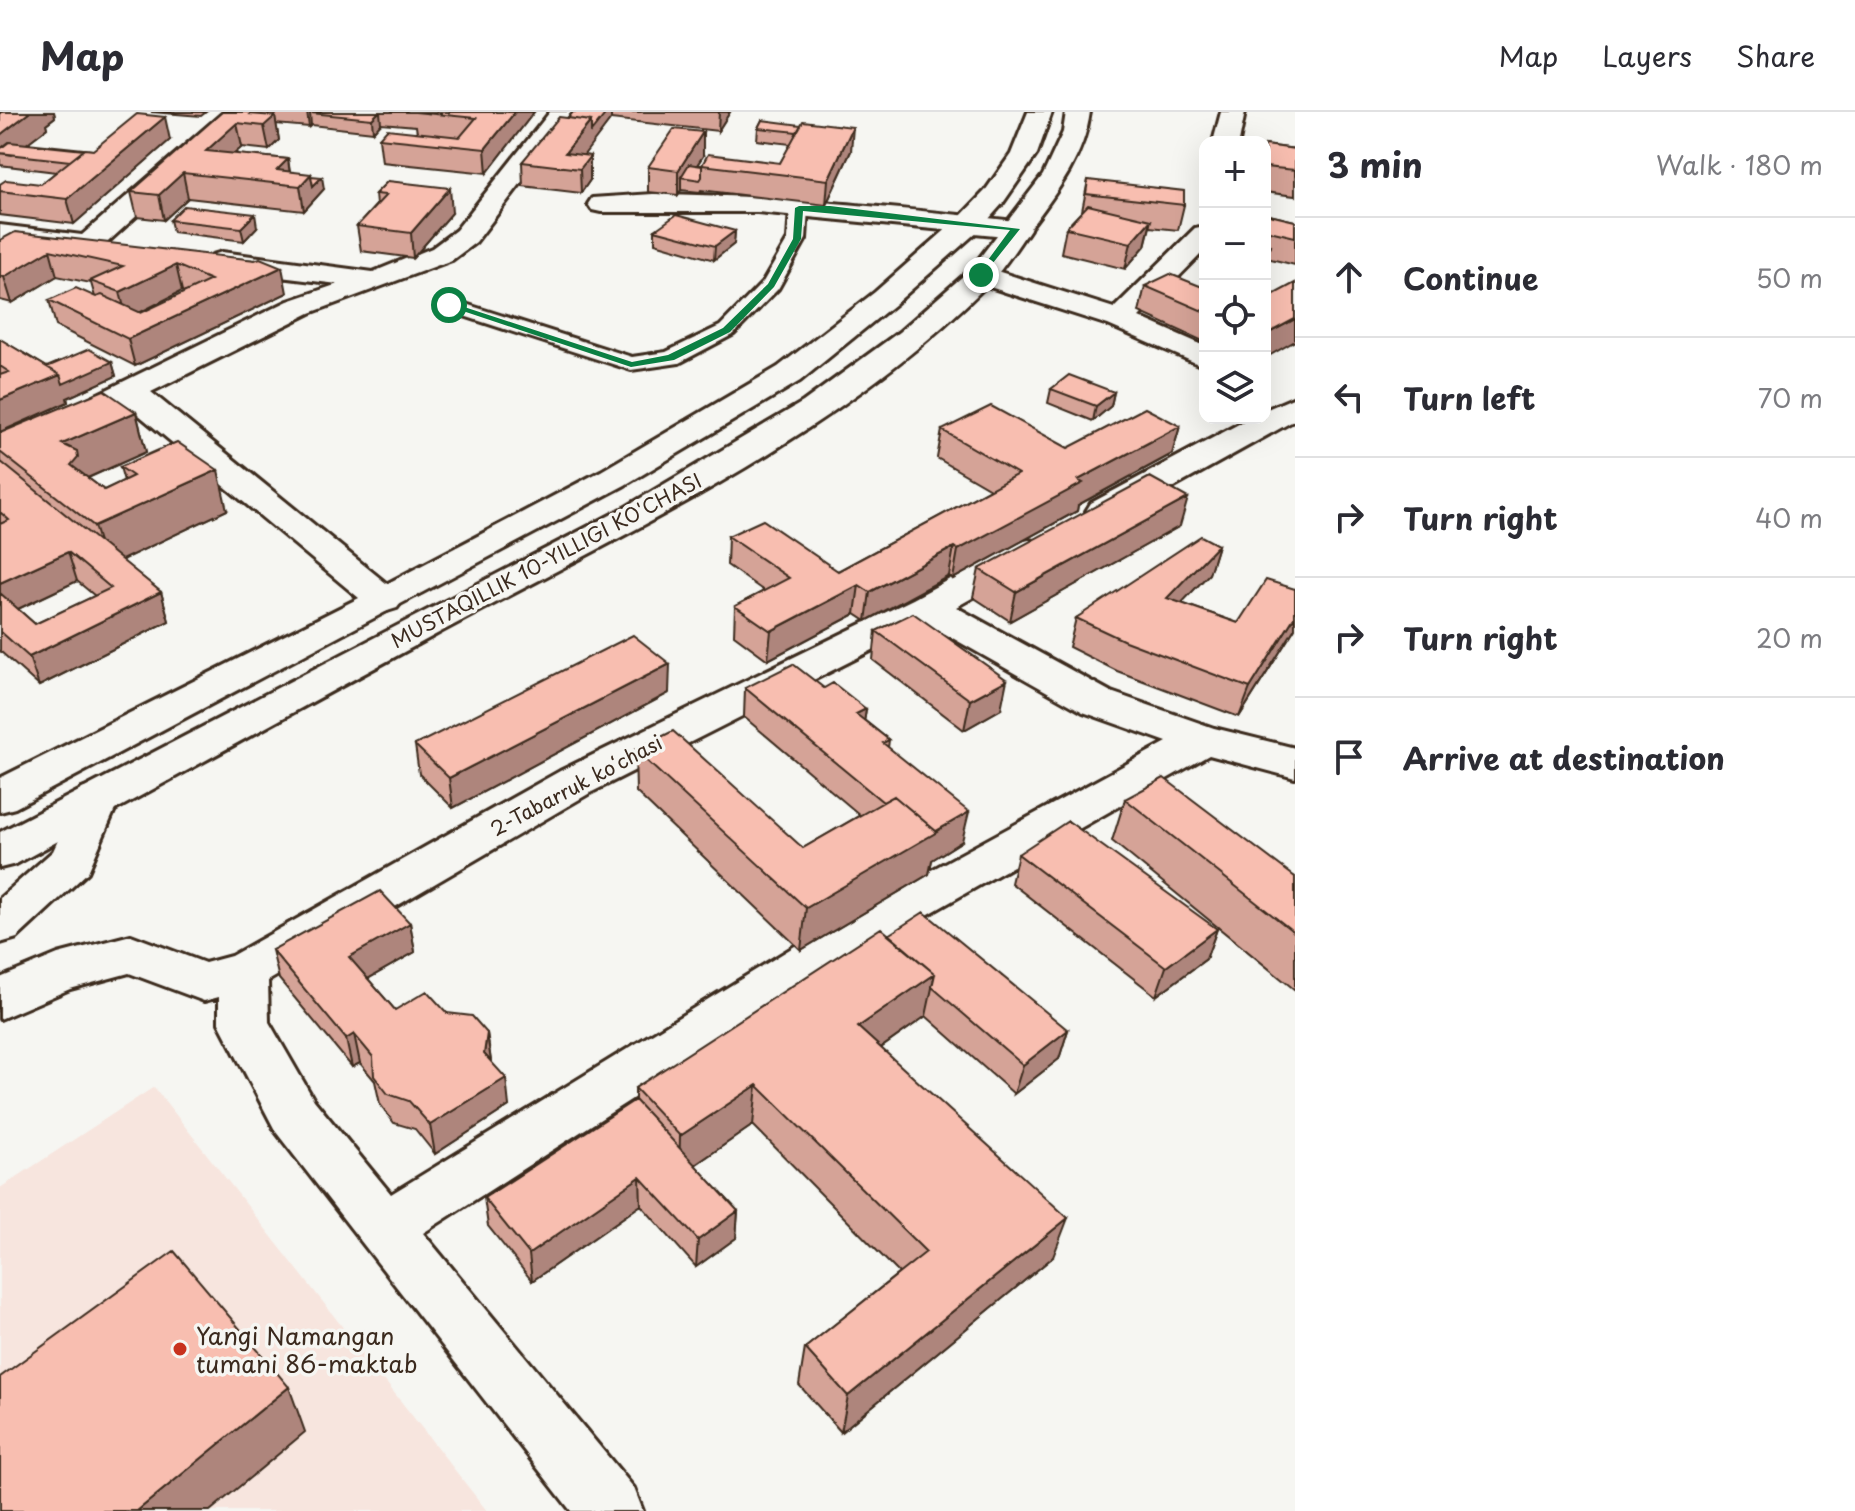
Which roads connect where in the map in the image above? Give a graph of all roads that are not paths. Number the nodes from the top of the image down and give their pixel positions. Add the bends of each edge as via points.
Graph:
1 (239, 112) edge
2 (563, 112) edge
3 (1040, 112) edge
4 (1078, 112) edge
5 (1233, 112) edge
6 (1227, 136) edge
7 (601, 204) dead end
8 (799, 208) junction
9 (969, 224) junction
10 (1016, 229) junction
11 (0, 233) edge
12 (1199, 240) edge
13 (89, 244) junction
14 (0, 245) edge
15 (119, 248) edge
16 (195, 258) edge
17 (981, 275) junction
18 (378, 280) junction
19 (449, 305) dead end
20 (1119, 319) junction
21 (1199, 355) edge
22 (1271, 388) edge
23 (130, 391) junction
24 (1295, 398) edge
25 (1295, 407) edge
26 (0, 455) edge
27 (384, 600) junction
28 (927, 607) junction
29 (1204, 740) junction
30 (1295, 763) edge
31 (0, 797) edge
32 (97, 800) junction
33 (0, 852) edge
34 (0, 925) edge
35 (244, 972) junction
36 (0, 999) edge
37 (383, 1228) junction
38 (611, 1511) edge

1 - 13 street
2 - 18 street via 466,236 442,254
3 - 9 street, MUSTAQILLIK 10-YILLIGI KO'CHASI via 1024,154
4 - 10 street, MUSTAQILLIK 10-YILLIGI KO'CHASI via 1055,176
5 - 6 street
7 - 8 street via 670,200
8 - 9 street
8 - 19 lane via 797,239 771,285 727,330 671,358 631,364
9 - 10 street
9 - 27 street, MUSTAQILLIK 10-YILLIGI KO'CHASI via 789,374 613,478
10 - 17 street, MUSTAQILLIK 10-YILLIGI KO'CHASI
11 - 13 street
12 - 20 street
13 - 14 street
13 - 15 street
16 - 18 street
17 - 20 street
17 - 32 street, MUSTAQILLIK 10-YILLIGI KO'CHASI via 910,339 815,409 637,516
18 - 23 street via 299,307
20 - 21 street
22 - 24 street
23 - 26 street
23 - 27 street
25 - 28 street, 2-Tabarruk koʻchasi
27 - 31 street, MUSTAQILLIK 10-YILLIGI KO'CHASI
28 - 29 street via 1097,702
28 - 35 street, 2-Tabarruk koʻchasi via 575,782
29 - 30 street
29 - 37 street via 838,943
32 - 33 street, MUSTAQILLIK 10-YILLIGI KO'CHASI
32 - 34 street via 72,860
35 - 36 street, 2-Tabarruk koʻchasi via 204,982 131,954 58,973
35 - 37 street via 244,1023 295,1116
37 - 38 street

